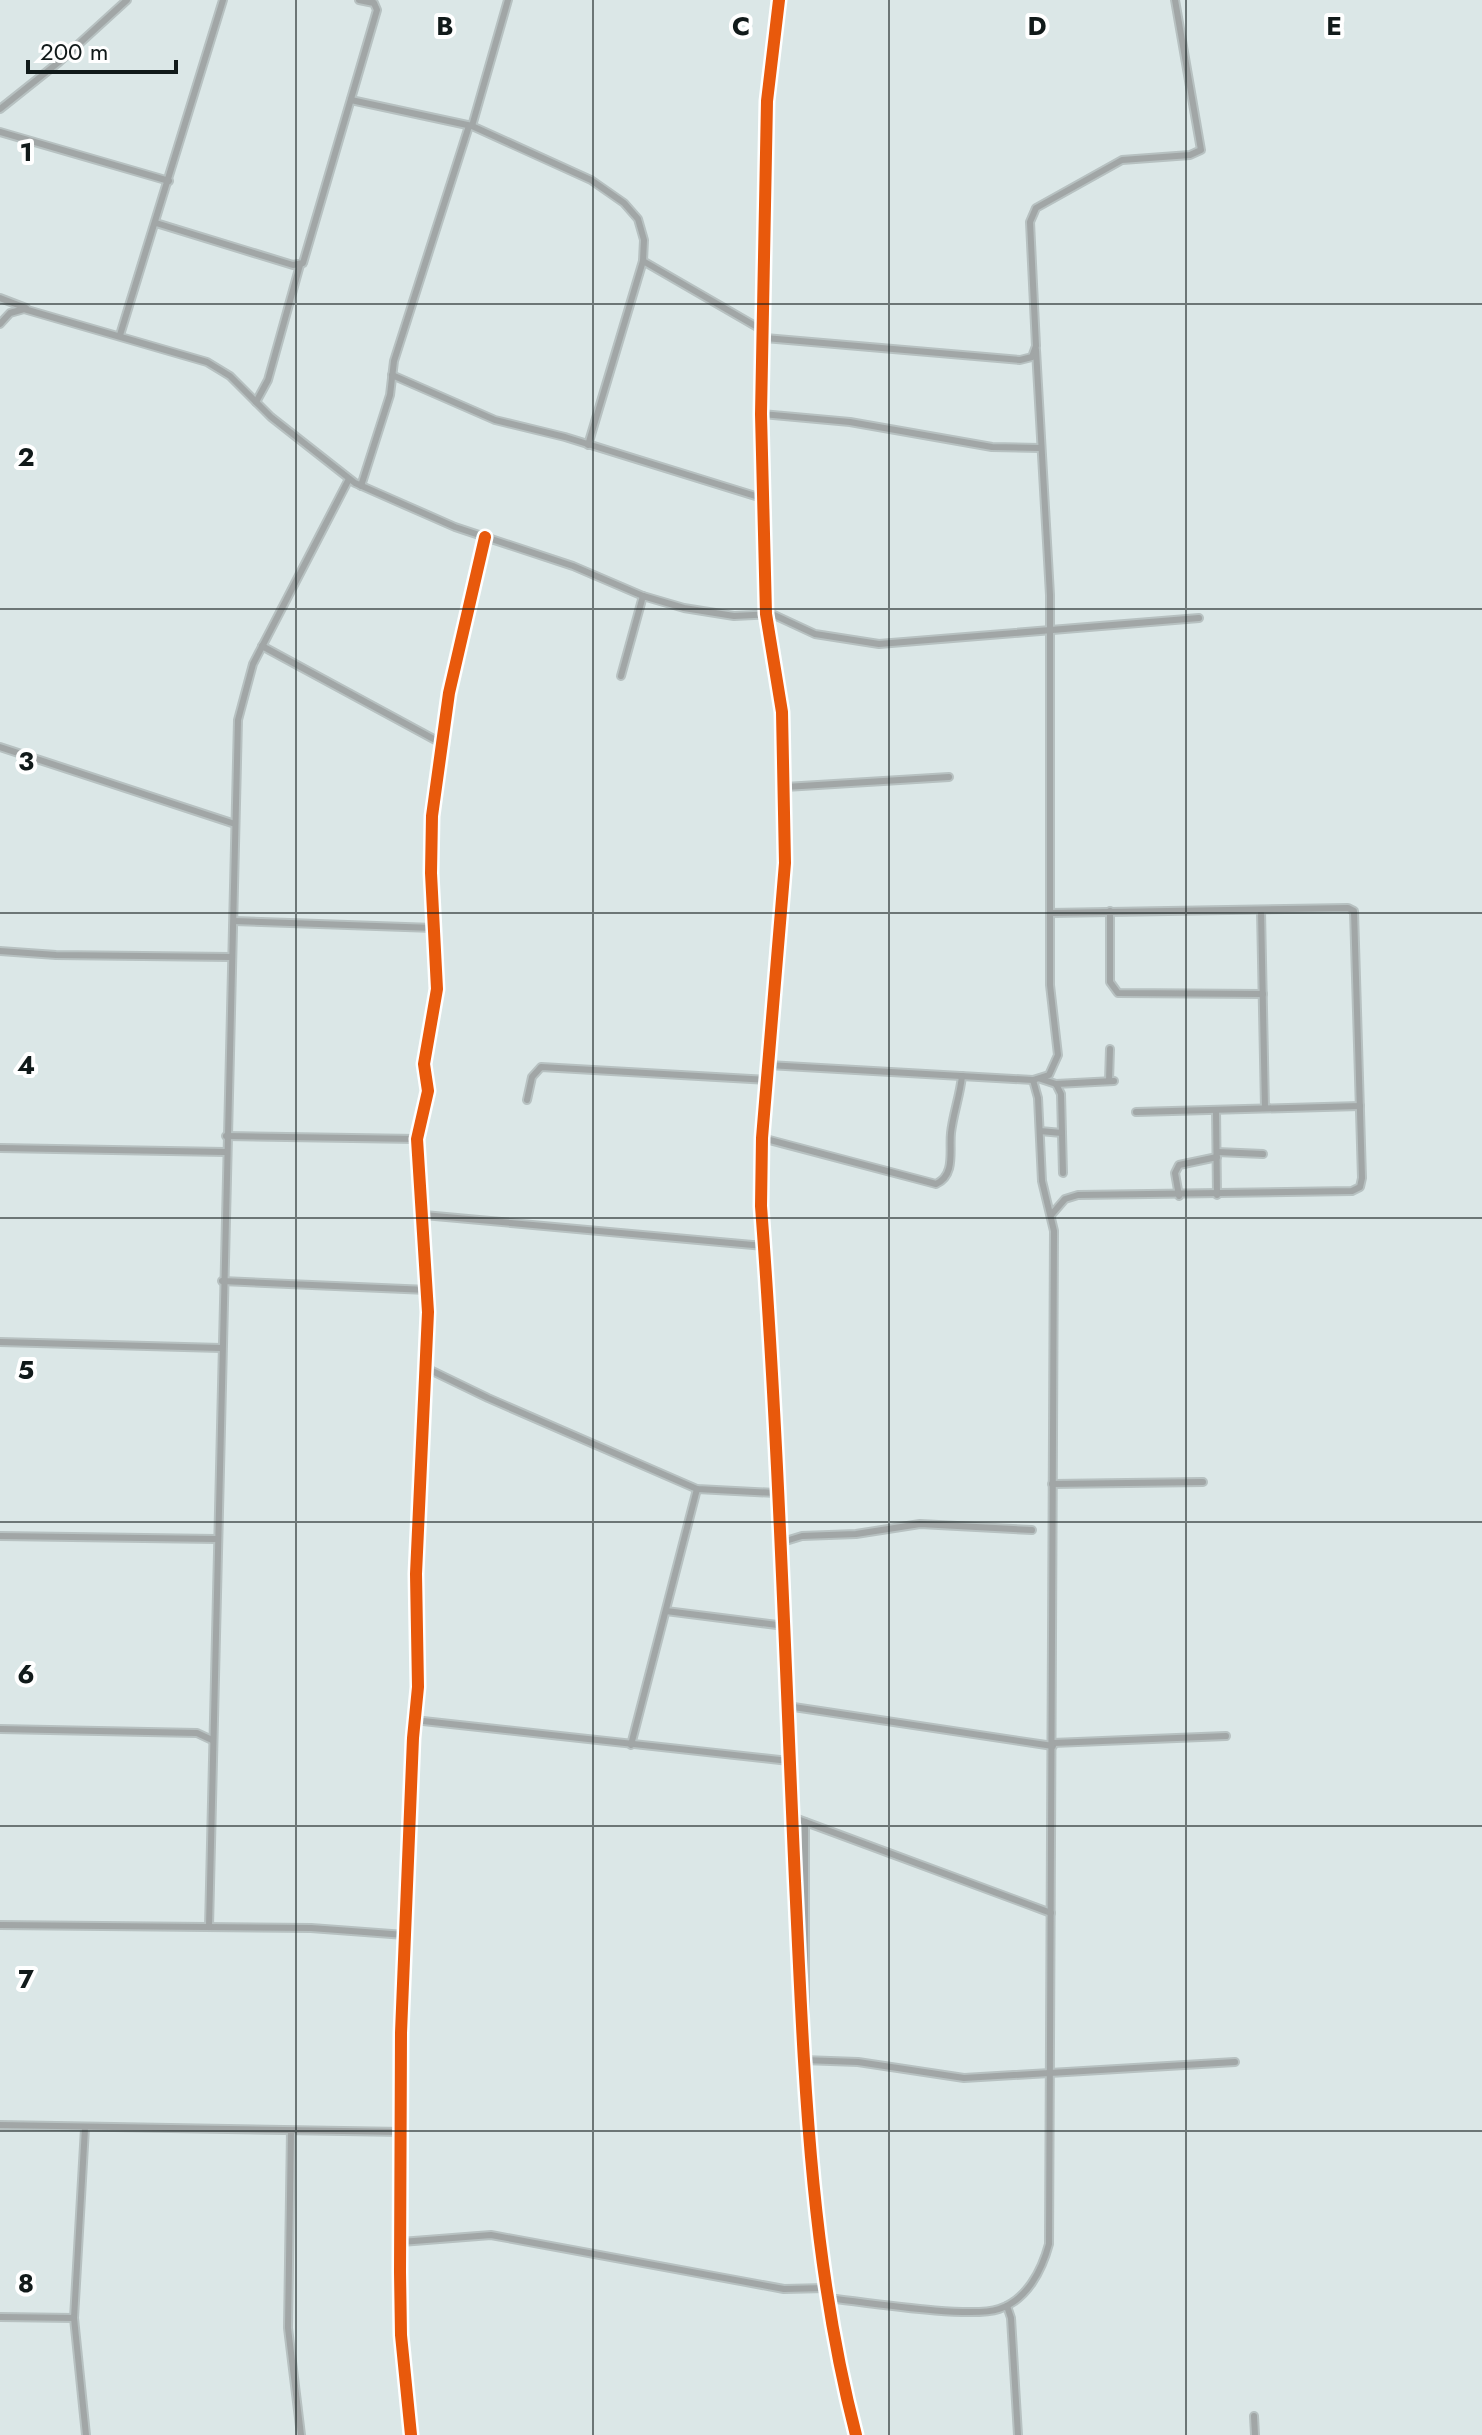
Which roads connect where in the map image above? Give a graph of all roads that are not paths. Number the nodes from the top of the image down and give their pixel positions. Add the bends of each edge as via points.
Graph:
1 (127, 0) edge
2 (223, 0) edge
3 (359, 0) edge
4 (508, 0) edge
5 (779, 0) edge
6 (1175, 0) edge
7 (351, 100) junction
8 (0, 109) edge
9 (471, 126) junction
10 (0, 132) edge
11 (169, 181) junction
12 (156, 223) junction
13 (643, 261) junction
14 (300, 265) junction
15 (2, 298) edge
16 (28, 310) junction
17 (10, 313) junction
18 (0, 324) edge
19 (120, 335) junction
20 (764, 335) junction
21 (1036, 350) junction
22 (392, 375) junction
23 (256, 402) junction
24 (761, 414) junction
25 (588, 445) junction
26 (1040, 448) junction
27 (349, 479) junction
28 (361, 486) junction
29 (765, 499) junction
30 (485, 537) junction
31 (643, 596) junction
32 (766, 614) junction
33 (1199, 618) dead end
34 (1051, 628) junction
35 (262, 646) junction
36 (621, 676) dead end
37 (441, 743) junction
38 (0, 747) edge
39 (949, 777) dead end
40 (785, 787) junction
41 (235, 824) junction
42 (1110, 911) junction
43 (1261, 911) junction
44 (1050, 913) junction
45 (234, 921) junction
46 (434, 928) junction
47 (0, 951) edge
48 (230, 957) junction
49 (1263, 994) junction
50 (1110, 1049) dead end
51 (768, 1065) junction
52 (962, 1076) junction
53 (1041, 1079) junction
54 (767, 1080) junction
55 (1033, 1080) junction
56 (1056, 1084) junction
57 (527, 1100) dead end
58 (1360, 1106) junction
59 (1265, 1108) junction
60 (1216, 1110) junction
61 (1136, 1112) dead end
62 (1040, 1131) junction
63 (1062, 1133) junction
64 (226, 1136) junction
65 (762, 1138) junction
66 (417, 1139) junction
67 (0, 1148) edge
68 (225, 1152) junction
69 (1217, 1154) junction
70 (1263, 1154) dead end
71 (1063, 1173) dead end
72 (1217, 1195) junction
73 (1179, 1196) junction
74 (1052, 1214) junction
75 (424, 1215) junction
76 (764, 1246) junction
77 (222, 1281) junction
78 (428, 1290) junction
79 (0, 1342) edge
80 (221, 1348) junction
81 (424, 1367) junction
82 (1203, 1482) dead end
83 (1052, 1484) junction
84 (697, 1489) junction
85 (776, 1493) junction
86 (902, 1527) junction
87 (1032, 1530) dead end
88 (0, 1536) edge
89 (902, 1538) dead end
90 (216, 1539) junction
91 (779, 1543) junction
92 (666, 1611) junction
93 (785, 1626) junction
94 (787, 1706) junction
95 (414, 1720) junction
96 (0, 1729) edge
97 (1226, 1736) dead end
98 (212, 1740) junction
99 (631, 1745) junction
100 (1053, 1745) junction
101 (789, 1761) junction
102 (792, 1817) junction
103 (805, 1822) junction
104 (1051, 1913) junction
105 (0, 1925) edge
106 (209, 1927) junction
107 (405, 1935) junction
108 (803, 2060) junction
109 (1235, 2062) dead end
110 (1052, 2075) junction
111 (0, 2125) edge
112 (85, 2128) junction
113 (291, 2131) junction
114 (403, 2132) junction
115 (401, 2242) junction
116 (826, 2288) junction
117 (828, 2298) junction
118 (1007, 2306) junction
119 (0, 2317) edge
120 (74, 2318) junction
121 (1254, 2416) dead end
122 (86, 2435) edge
123 (301, 2435) edge
124 (411, 2435) edge
125 (856, 2435) edge
126 (1018, 2435) edge
127 (1255, 2435) edge

1 - 8 street
2 - 11 street
3 - 7 street via 374,3 377,10
4 - 9 street
5 - 20 street via 768,82
6 - 21 street via 1201,150 1122,160 1036,208 1030,231
7 - 9 street
7 - 14 street
9 - 13 street via 569,169 624,203 642,229
9 - 22 street
10 - 11 street
11 - 12 street
12 - 14 street
12 - 19 street
13 - 20 street
13 - 25 street
14 - 23 street via 268,380
15 - 16 street
15 - 17 street
16 - 17 street
16 - 19 street
17 - 18 street
19 - 23 street via 215,366
20 - 21 street via 1024,360
20 - 24 street
21 - 26 street
22 - 25 street via 495,420
22 - 28 street via 389,401
23 - 27 street
24 - 26 street via 850,422 992,447
24 - 29 street
25 - 29 street
26 - 34 street
27 - 28 street
27 - 35 street
28 - 30 street
29 - 32 street
30 - 31 street
30 - 37 street
31 - 32 street via 710,614
31 - 36 street
32 - 34 street via 815,634 879,644
32 - 40 street via 782,712
33 - 34 street
34 - 44 street
35 - 37 street
35 - 41 street via 246,682 238,720
37 - 46 street via 431,844
38 - 41 street
39 - 40 street
40 - 51 street via 784,897
41 - 45 street
42 - 43 street
42 - 44 street
42 - 49 street via 1110,982 1118,993
43 - 49 street
43 - 58 street via 1354,911
44 - 53 street via 1050,985 1058,1055 1054,1069
45 - 46 street
45 - 48 street
46 - 66 street via 437,989 424,1064 428,1091
47 - 48 street
48 - 64 street
49 - 59 street
50 - 56 street via 1112,1081
51 - 52 street
51 - 54 street
52 - 55 street
52 - 65 street via 949,1166 945,1179 936,1184
53 - 55 street
53 - 56 street
54 - 57 street via 546,1067 534,1073
54 - 65 street
55 - 62 street
56 - 63 street
58 - 59 street
58 - 72 street via 1362,1178 1356,1190
59 - 60 street
60 - 61 street
60 - 69 street
62 - 63 street
62 - 74 street via 1042,1181
63 - 71 street
64 - 66 street
64 - 68 street
65 - 76 street
66 - 75 street
67 - 68 street
68 - 77 street
69 - 70 street
69 - 72 street
69 - 73 street via 1179,1165
72 - 73 street
73 - 74 street via 1071,1196
74 - 83 street
75 - 76 street
75 - 78 street
76 - 85 street
77 - 78 street
77 - 80 street
78 - 81 street
79 - 80 street
80 - 90 street
81 - 84 street
81 - 95 street
82 - 83 street
83 - 100 street
84 - 85 street
84 - 92 street
85 - 91 street
86 - 87 street
86 - 89 street
86 - 91 street
88 - 90 street
90 - 98 street
91 - 93 street
92 - 93 street
92 - 99 street
93 - 94 street
94 - 100 street
94 - 101 street
95 - 99 street
95 - 107 street
96 - 98 street via 197,1733
97 - 100 street
98 - 106 street
99 - 101 street
100 - 104 street
101 - 102 street
102 - 103 street
102 - 108 street
103 - 104 street
103 - 108 street
104 - 110 street
105 - 106 street
106 - 107 street
107 - 114 street
108 - 110 street via 872,2063 951,2078
108 - 116 street
109 - 110 street
110 - 118 street via 1049,2244 1033,2281
111 - 112 street
112 - 113 street
112 - 120 street
113 - 114 street
113 - 123 street via 288,2328
114 - 115 street
115 - 116 street via 491,2235 770,2287
115 - 124 street via 401,2335
116 - 117 street
117 - 118 street via 978,2312
117 - 125 street
118 - 126 street
119 - 120 street
120 - 122 street
121 - 127 street

